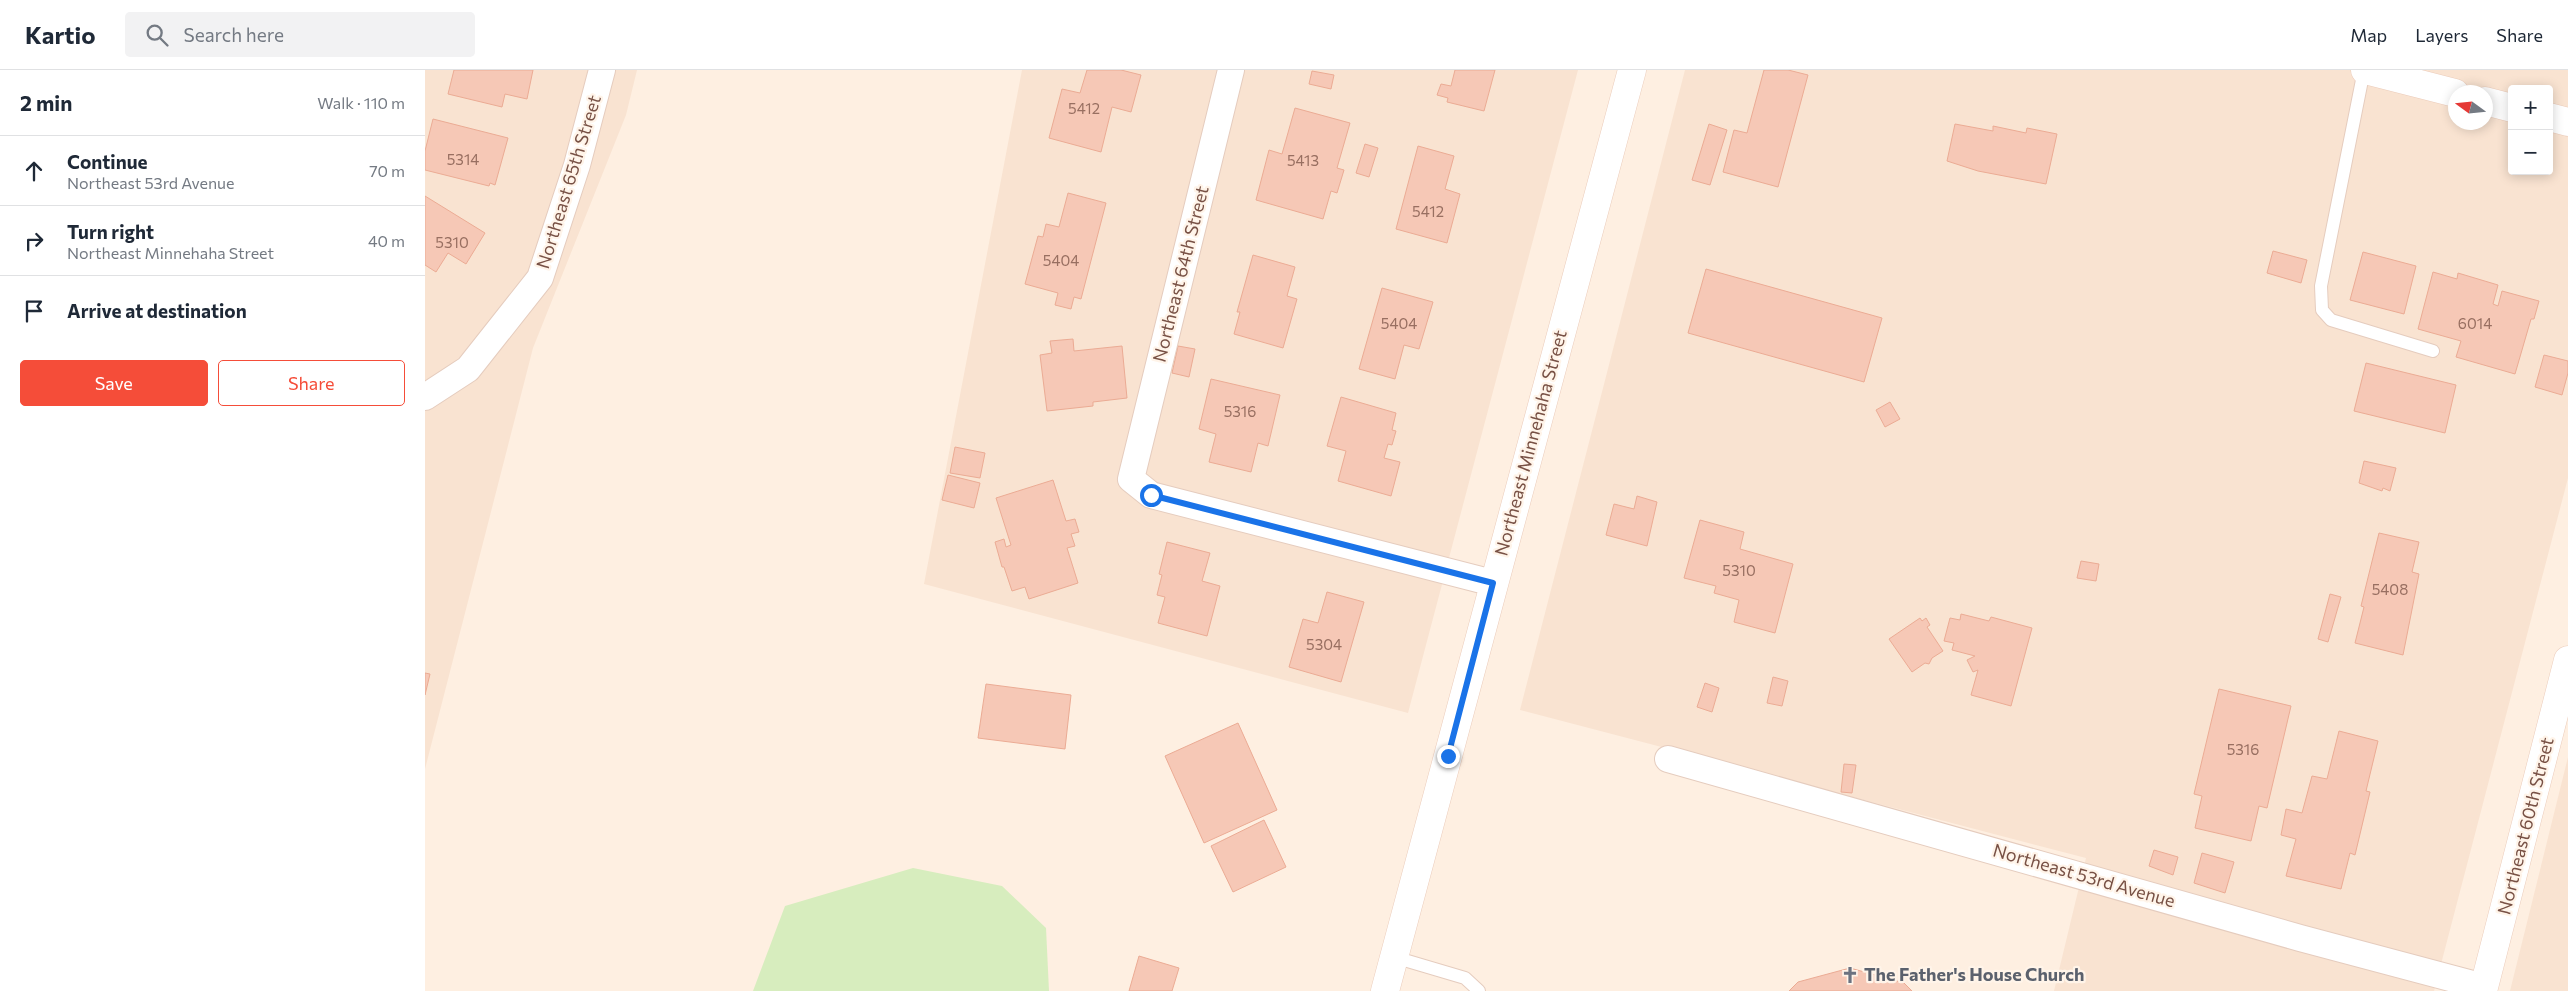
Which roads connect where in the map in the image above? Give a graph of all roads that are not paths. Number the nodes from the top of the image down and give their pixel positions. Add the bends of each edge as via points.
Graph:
1 (602, 70) edge
2 (1231, 70) edge
3 (1632, 70) edge
4 (2364, 70) edge
5 (2448, 91) edge
6 (2493, 103) edge
7 (2508, 107) edge
8 (2553, 118) edge
9 (2568, 122) edge
10 (2433, 351) dead end
11 (425, 397) edge
12 (1493, 583) junction
13 (2568, 660) edge
14 (1668, 759) dead end
15 (1394, 957) junction
16 (2489, 990) edge
17 (1385, 991) edge
18 (1479, 991) edge

1 - 11 street, Northeast 65th Street via 577,165 540,278 468,369
2 - 12 street, Northeast 64th Street via 1131,479 1151,495
3 - 12 main road, Northeast Minnehaha Street
4 - 5 main road
4 - 10 lane via 2321,286 2321,310 2331,320
6 - 7 main road
8 - 9 main road
12 - 15 main road, Northeast Minnehaha Street
13 - 16 main road, Northeast 60th Street
14 - 16 street, Northeast 53rd Avenue
15 - 17 main road, Northeast Minnehaha Street
15 - 18 lane via 1465,978

